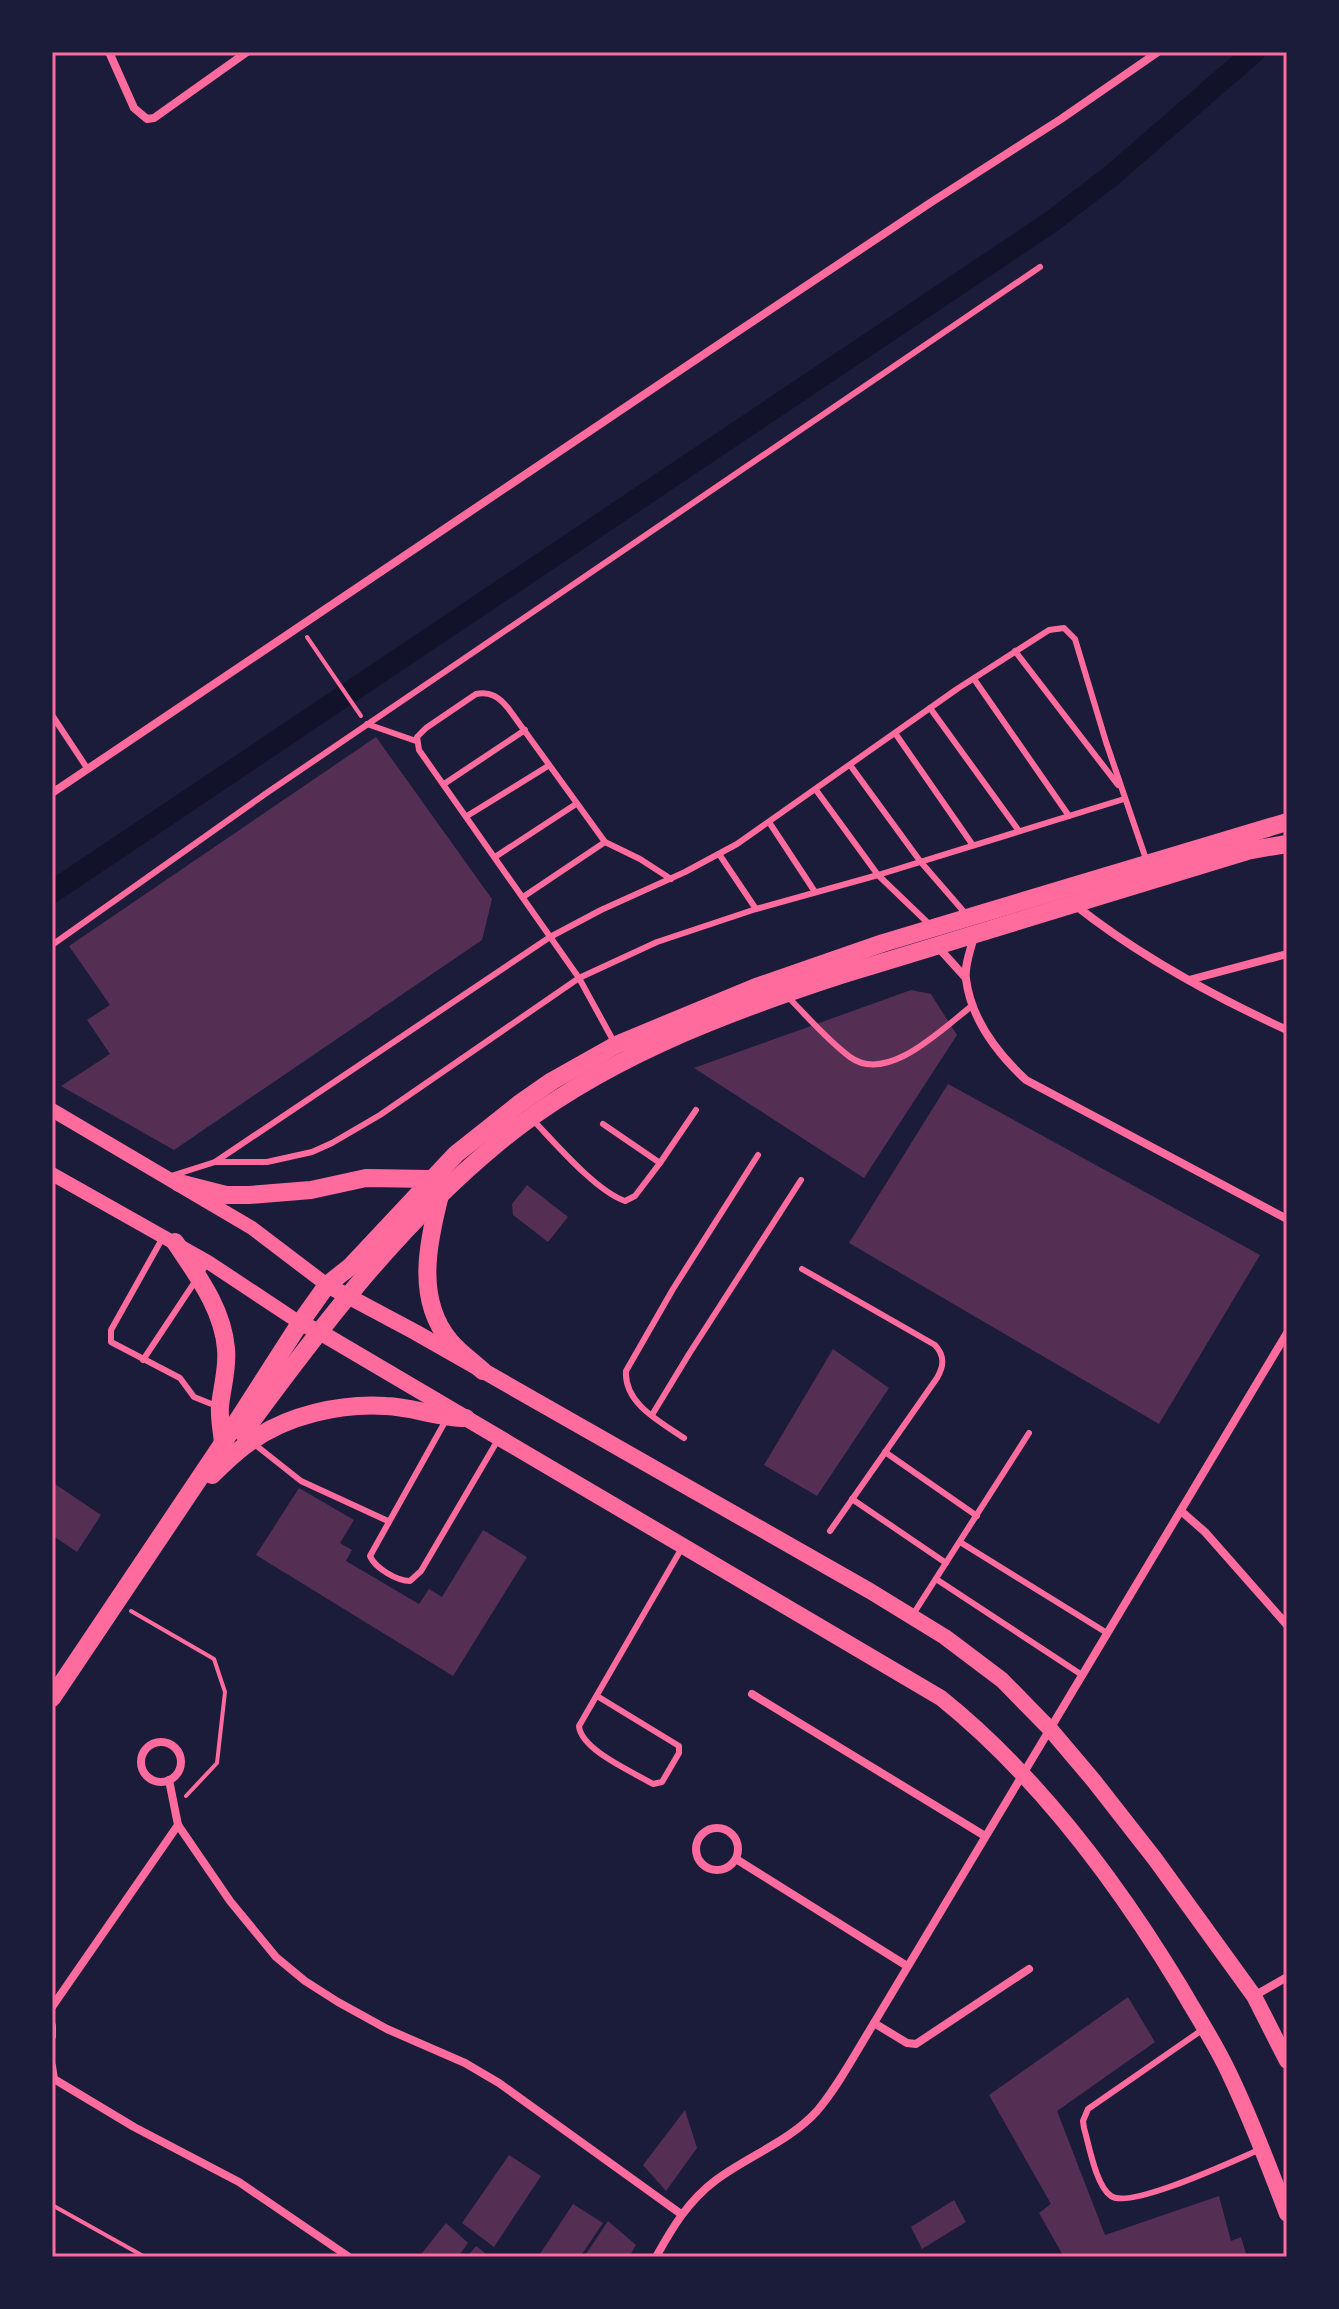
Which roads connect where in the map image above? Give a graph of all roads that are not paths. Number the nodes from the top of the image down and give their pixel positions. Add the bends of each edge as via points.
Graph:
1 (109, 52) edge
2 (247, 52) edge
3 (1158, 52) edge
4 (1040, 267) dead end
5 (1015, 651) junction
6 (974, 679) junction
7 (930, 708) junction
8 (52, 715) edge
9 (367, 724) junction
10 (525, 730) junction
11 (895, 733) junction
12 (416, 741) junction
13 (850, 765) junction
14 (548, 766) junction
15 (87, 768) junction
16 (444, 784) junction
17 (1121, 788) junction
18 (816, 790) junction
19 (52, 793) edge
20 (1124, 799) junction
21 (576, 804) junction
22 (467, 816) junction
23 (1069, 816) junction
24 (769, 822) junction
25 (1287, 822) edge
26 (1019, 831) junction
27 (605, 842) junction
28 (1249, 842) junction
29 (972, 844) junction
30 (1287, 844) edge
31 (719, 854) junction
32 (495, 857) junction
33 (920, 861) junction
34 (1148, 864) junction
35 (878, 875) junction
36 (671, 879) junction
37 (815, 892) junction
38 (523, 897) junction
39 (1074, 904) junction
40 (756, 909) junction
41 (972, 927) junction
42 (550, 937) junction
43 (935, 938) junction
44 (52, 945) edge
45 (1287, 954) edge
46 (965, 977) junction
47 (579, 978) junction
48 (1189, 980) junction
49 (785, 993) junction
50 (973, 1005) junction
51 (1287, 1030) edge
52 (616, 1045) junction
53 (52, 1110) edge
54 (696, 1110) dead end
55 (531, 1118) junction
56 (603, 1124) dead end
57 (758, 1155) dead end
58 (215, 1162) junction
59 (660, 1163) junction
60 (52, 1174) edge
61 (173, 1180) junction
62 (801, 1180) dead end
63 (436, 1186) junction
64 (1287, 1219) edge
65 (170, 1239) junction
66 (204, 1269) junction
67 (802, 1269) dead end
68 (327, 1285) junction
69 (348, 1294) junction
70 (300, 1323) junction
71 (318, 1331) junction
72 (1287, 1333) edge
73 (143, 1360) junction
74 (483, 1371) junction
75 (220, 1408) junction
76 (652, 1415) junction
77 (456, 1418) junction
78 (1029, 1433) dead end
79 (499, 1438) junction
80 (684, 1438) dead end
81 (250, 1441) junction
82 (223, 1443) junction
83 (885, 1452) junction
84 (212, 1475) junction
85 (852, 1499) junction
86 (1181, 1511) junction
87 (977, 1516) junction
88 (388, 1521) junction
89 (830, 1531) dead end
90 (960, 1542) junction
91 (683, 1546) junction
92 (946, 1563) junction
93 (936, 1579) junction
94 (912, 1616) junction
95 (1287, 1625) edge
96 (1107, 1633) junction
97 (1082, 1675) junction
98 (752, 1694) dead end
99 (597, 1696) junction
100 (52, 1701) edge
101 (1050, 1729) junction
102 (1022, 1775) junction
103 (169, 1780) junction
104 (178, 1825) junction
105 (985, 1836) junction
106 (736, 1859) junction
107 (907, 1966) junction
108 (1029, 1969) dead end
109 (1287, 1977) edge
110 (1254, 1996) junction
111 (52, 2007) edge
112 (874, 2023) junction
113 (52, 2026) edge
114 (1205, 2028) junction
115 (52, 2036) edge
116 (1287, 2061) edge
117 (52, 2066) edge
118 (1263, 2148) junction
119 (681, 2214) junction
120 (1287, 2214) edge
121 (349, 2257) edge
122 (656, 2257) edge

1 - 2 street via 134,108 147,119
3 - 15 street
4 - 9 lane
5 - 6 lane
5 - 17 lane
5 - 17 lane via 1056,628 1072,634
6 - 7 lane
6 - 23 lane
7 - 11 lane
7 - 26 lane
8 - 15 lane
9 - 12 lane
9 - 44 lane
10 - 12 lane via 503,701 480,693 426,728
10 - 14 lane
10 - 16 lane
11 - 13 lane
11 - 29 lane
12 - 16 lane
13 - 18 lane
13 - 33 lane
14 - 21 lane
14 - 22 lane
15 - 19 street
16 - 22 lane
17 - 20 lane
18 - 24 lane
18 - 35 lane
20 - 23 lane
20 - 34 lane
21 - 27 lane
21 - 32 lane
22 - 32 lane
23 - 26 lane
24 - 31 lane
24 - 37 lane
25 - 28 main road
26 - 29 lane
27 - 36 lane
27 - 38 lane
28 - 30 main road
28 - 34 main road
28 - 39 main road
29 - 33 lane
31 - 36 lane
31 - 40 lane
32 - 38 lane
33 - 35 lane
33 - 41 lane
34 - 41 main road
35 - 37 lane
35 - 43 lane
36 - 42 lane
37 - 40 lane
38 - 42 lane
39 - 41 main road
39 - 48 street via 1115,937
40 - 47 lane via 657,942
41 - 43 main road
41 - 46 street
42 - 47 lane
42 - 58 lane
43 - 46 street
43 - 49 main road
43 - 52 main road via 756,987
45 - 48 street
46 - 50 street
47 - 52 lane
47 - 58 lane via 332,1143 267,1162
48 - 51 street
49 - 50 lane via 851,1058 877,1066 913,1050
49 - 55 main road via 627,1060
50 - 64 street via 1000,1053 1026,1080
52 - 63 main road via 490,1125
53 - 61 street
54 - 59 lane
55 - 59 lane via 614,1197 625,1201
55 - 63 main road
56 - 59 lane
57 - 76 lane via 629,1363 630,1393
58 - 61 lane
60 - 65 street
61 - 63 main road via 226,1195 311,1190 366,1178
61 - 68 street via 252,1228
62 - 76 lane
63 - 68 main road
63 - 69 main road
63 - 74 main road via 429,1240 430,1298 449,1341
65 - 66 main road
65 - 73 lane via 111,1330 111,1342
66 - 70 street
66 - 73 lane
66 - 75 main road via 226,1349
67 - 83 lane via 941,1353 942,1370
68 - 69 main road
68 - 70 main road
69 - 71 main road
69 - 74 main road
70 - 71 main road
70 - 82 main road
71 - 77 main road
71 - 84 main road
72 - 86 street
73 - 75 lane via 180,1378 194,1397
74 - 94 main road
75 - 82 main road
76 - 80 lane
77 - 79 main road
77 - 81 main road via 387,1406 328,1409
77 - 88 lane
78 - 87 lane
79 - 88 lane via 421,1571 410,1581 371,1561
79 - 91 main road
81 - 84 main road
81 - 88 lane via 301,1481
82 - 100 main road
83 - 85 lane
83 - 87 lane
84 - 100 main road
85 - 89 lane
85 - 92 lane
86 - 95 street
86 - 96 street
87 - 90 lane
90 - 92 lane
90 - 96 lane
91 - 99 lane
91 - 102 main road via 941,1698 978,1727
92 - 93 lane
93 - 94 lane
93 - 97 lane
94 - 101 main road via 1002,1680
96 - 97 street
97 - 101 street
98 - 105 street
99 - 99 lane via 679,1746 662,1782 653,1784 584,1741 579,1726
101 - 102 street
101 - 110 main road via 1155,1859
102 - 105 street
102 - 114 main road via 1070,1829 1144,1929
103 - 103 street via 178,1772 178,1752 164,1742 151,1745 141,1761 145,1774 155,1781
103 - 104 street
104 - 111 street
104 - 119 street via 255,1934 305,1981 387,2029 499,2083
105 - 107 street
106 - 106 street via 737,1842 728,1831 710,1829 699,1839 697,1856 706,1868 725,1869
106 - 107 street
107 - 112 street
108 - 112 street via 916,2044
109 - 110 street
110 - 116 main road
112 - 119 street via 817,2110 715,2181
113 - 115 street
114 - 118 main road
114 - 118 lane via 1088,2109 1084,2128 1100,2181 1111,2197 1136,2198
117 - 121 street via 54,2079 239,2182
118 - 120 main road
119 - 122 street

